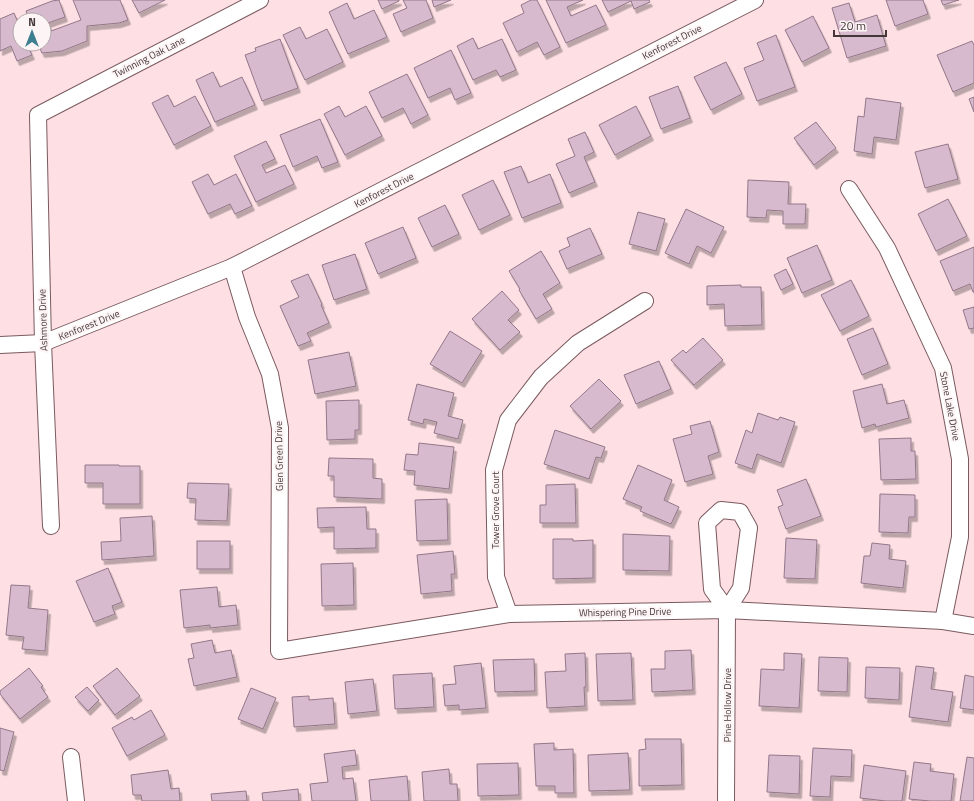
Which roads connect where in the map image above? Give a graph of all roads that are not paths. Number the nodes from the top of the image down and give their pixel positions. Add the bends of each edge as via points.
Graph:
1 (260, 0) edge
2 (755, 0) edge
3 (38, 115) joint
4 (849, 189) dead end
5 (232, 267) junction
6 (645, 301) dead end
7 (43, 343) junction
8 (0, 345) edge
9 (51, 526) dead end
10 (727, 610) junction
11 (509, 614) junction
12 (943, 621) junction
13 (974, 626) edge
14 (279, 651) joint
15 (71, 757) dead end
16 (76, 801) edge
17 (726, 801) edge

1 - 3 street, Twinning Oak Lane
2 - 5 street, Kenforest Drive
3 - 7 street, Ashmore Drive
4 - 12 street, Stone Lake Drive via 887,248 943,368 960,459 960,537
5 - 7 street, Kenforest Drive
5 - 14 street, Glen Green Drive via 247,317 270,374 280,428
6 - 11 street, Tower Grove Court via 578,343 541,377 508,420 494,470 496,578
7 - 8 street, Kenforest Drive
7 - 9 street, Ashmore Drive
10 - 10 street via 741,588 749,528 740,512 721,510 707,523 712,589
10 - 11 street, Whispering Pine Drive
10 - 12 street, Whispering Pine Drive
10 - 17 street, Pine Hollow Drive
11 - 14 street, Whispering Pine Drive
12 - 13 street, Whispering Pine Drive
15 - 16 street

